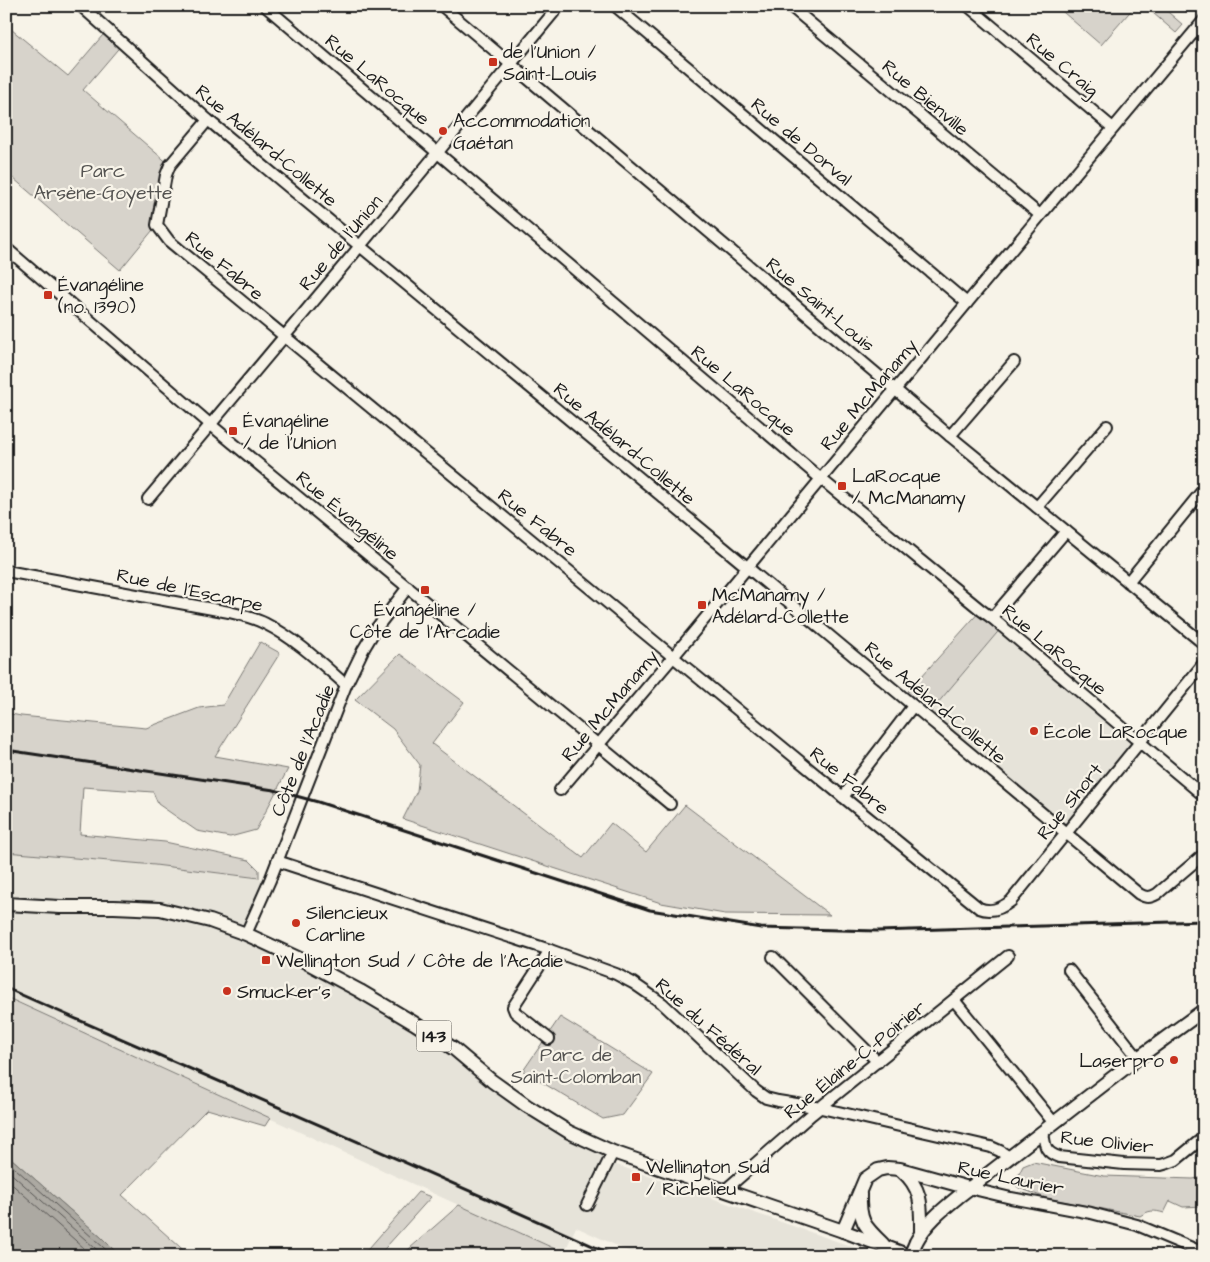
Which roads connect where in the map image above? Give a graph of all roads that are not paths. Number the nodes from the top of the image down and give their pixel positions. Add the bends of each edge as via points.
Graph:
1 (81, 6) edge
2 (266, 6) edge
3 (442, 6) edge
4 (559, 6) edge
5 (615, 6) edge
6 (790, 6) edge
7 (968, 6) edge
8 (1204, 20) edge
9 (510, 64) junction
10 (208, 120) junction
11 (1113, 128) junction
12 (437, 152) junction
13 (1040, 216) junction
14 (360, 246) junction
15 (6, 248) edge
16 (966, 303) junction
17 (284, 336) junction
18 (1014, 362) dead end
19 (895, 389) junction
20 (211, 424) junction
21 (1107, 426) dead end
22 (950, 436) junction
23 (821, 478) junction
24 (1203, 490) edge
25 (148, 499) dead end
26 (1037, 507) junction
27 (1066, 531) junction
28 (748, 567) junction
29 (6, 571) edge
30 (1128, 582) junction
31 (408, 587) junction
32 (992, 618) junction
33 (1204, 644) edge
34 (673, 657) junction
35 (1204, 663) edge
36 (346, 685) junction
37 (913, 706) junction
38 (1140, 742) junction
39 (598, 745) junction
40 (560, 790) dead end
41 (1204, 796) edge
42 (842, 797) junction
43 (670, 804) dead end
44 (1065, 833) junction
45 (1204, 854) edge
46 (277, 861) junction
47 (6, 904) edge
48 (996, 910) joint
49 (246, 934) junction
50 (550, 950) junction
51 (1008, 956) dead end
52 (773, 957) dead end
53 (1069, 970) dead end
54 (954, 1000) junction
55 (1204, 1000) edge
56 (1204, 1010) edge
57 (549, 1039) dead end
58 (1138, 1058) junction
59 (878, 1062) junction
60 (821, 1108) junction
61 (1054, 1123) junction
62 (1043, 1131) junction
63 (1204, 1137) edge
64 (613, 1152) junction
65 (1009, 1157) junction
66 (900, 1169) junction
67 (860, 1187) junction
68 (968, 1188) junction
69 (724, 1191) junction
70 (586, 1206) dead end
71 (843, 1231) junction
72 (918, 1237) junction
73 (886, 1247) junction
74 (1204, 1253) edge
75 (910, 1256) edge

1 - 10 street, Rue Adélard-Collette
2 - 12 street, Rue LaRocque
3 - 9 street, Rue Saint-Louis
4 - 9 street, Rue de l'Union
5 - 16 street, Rue de Dorval
6 - 13 street, Rue Bienville
7 - 11 street, Rue Craig
8 - 11 street, Rue McManamy
9 - 12 street, Rue de l'Union
9 - 19 street, Rue Saint-Louis
10 - 14 street, Rue Adélard-Collette
10 - 17 street, Rue Fabre via 170,165 157,225 169,240
11 - 13 street, Rue McManamy
12 - 14 street, Rue de l'Union
12 - 23 street, Rue LaRocque
13 - 16 street, Rue McManamy
14 - 17 street, Rue de l'Union
14 - 28 street, Rue Adélard-Collette
15 - 20 street, Rue Évangéline
16 - 19 street, Rue McManamy
17 - 20 street, Rue de l'Union
17 - 34 street, Rue Fabre
18 - 22 street
19 - 22 street, Rue Saint-Louis
19 - 23 street, Rue McManamy
20 - 25 street, Rue de l'Union
20 - 31 street, Rue Évangéline
21 - 26 street
22 - 26 street, Rue Saint-Louis
23 - 28 street, Rue McManamy
23 - 32 street, Rue LaRocque
24 - 30 street
26 - 27 street, Rue Saint-Louis
27 - 30 street, Rue Saint-Louis
27 - 32 street
28 - 34 street, Rue McManamy
28 - 37 street, Rue Adélard-Collette
29 - 36 street, Rue de l'Escarpe via 253,618 305,649
30 - 33 street, Rue Saint-Louis
31 - 36 street, Côte de l'Acadie via 375,630
31 - 39 street, Rue Évangéline
32 - 38 street, Rue LaRocque
34 - 39 street, Rue McManamy
34 - 42 street, Rue Fabre
35 - 38 street, Rue Short
36 - 46 street, Côte de l'Acadie
37 - 42 street
37 - 44 street, Rue Adélard-Collette
38 - 41 street, Rue LaRocque
38 - 44 street, Rue Short
39 - 40 street, Rue McManamy
39 - 43 street, Rue Évangéline
42 - 48 street, Rue Fabre via 979,908
44 - 45 street, Rue Adélard-Collette via 1139,894 1151,898
44 - 48 street, Rue Short via 1011,901
46 - 49 street, Côte de l'Acadie
46 - 50 street, Rue du Fédéral
47 - 49 main road, 143 via 160,909
49 - 64 main road, 143 via 302,960 414,1023 527,1106 569,1132
50 - 57 street via 513,1008
50 - 60 street, Rue du Fédéral via 616,974 647,992 766,1098
51 - 54 street, Rue Élaine-C.-Poirier
52 - 59 street
53 - 58 street
54 - 59 street, Rue Élaine-C.-Poirier
54 - 61 street
55 - 58 main road
56 - 58 main road
58 - 61 main road
59 - 60 street, Rue Élaine-C.-Poirier
60 - 65 street, Rue du Fédéral via 991,1147
60 - 69 street, Rue Élaine-C.-Poirier
61 - 62 main road
62 - 63 street, Rue Olivier via 1045,1145 1052,1155 1124,1164 1168,1163
62 - 65 main road
64 - 69 main road, 143
64 - 70 street
65 - 68 main road
66 - 67 main road, Rue Laurier via 878,1170 864,1179
66 - 68 main road, Rue Laurier
66 - 72 main road via 915,1185 921,1205
67 - 71 main road, Rue Laurier
67 - 73 main road via 861,1216 868,1229
68 - 72 main road via 936,1215
68 - 74 street, Rue Laurier via 1137,1224
69 - 71 main road, 143
71 - 73 main road, 143
72 - 75 main road, bridge
73 - 75 main road, 143

